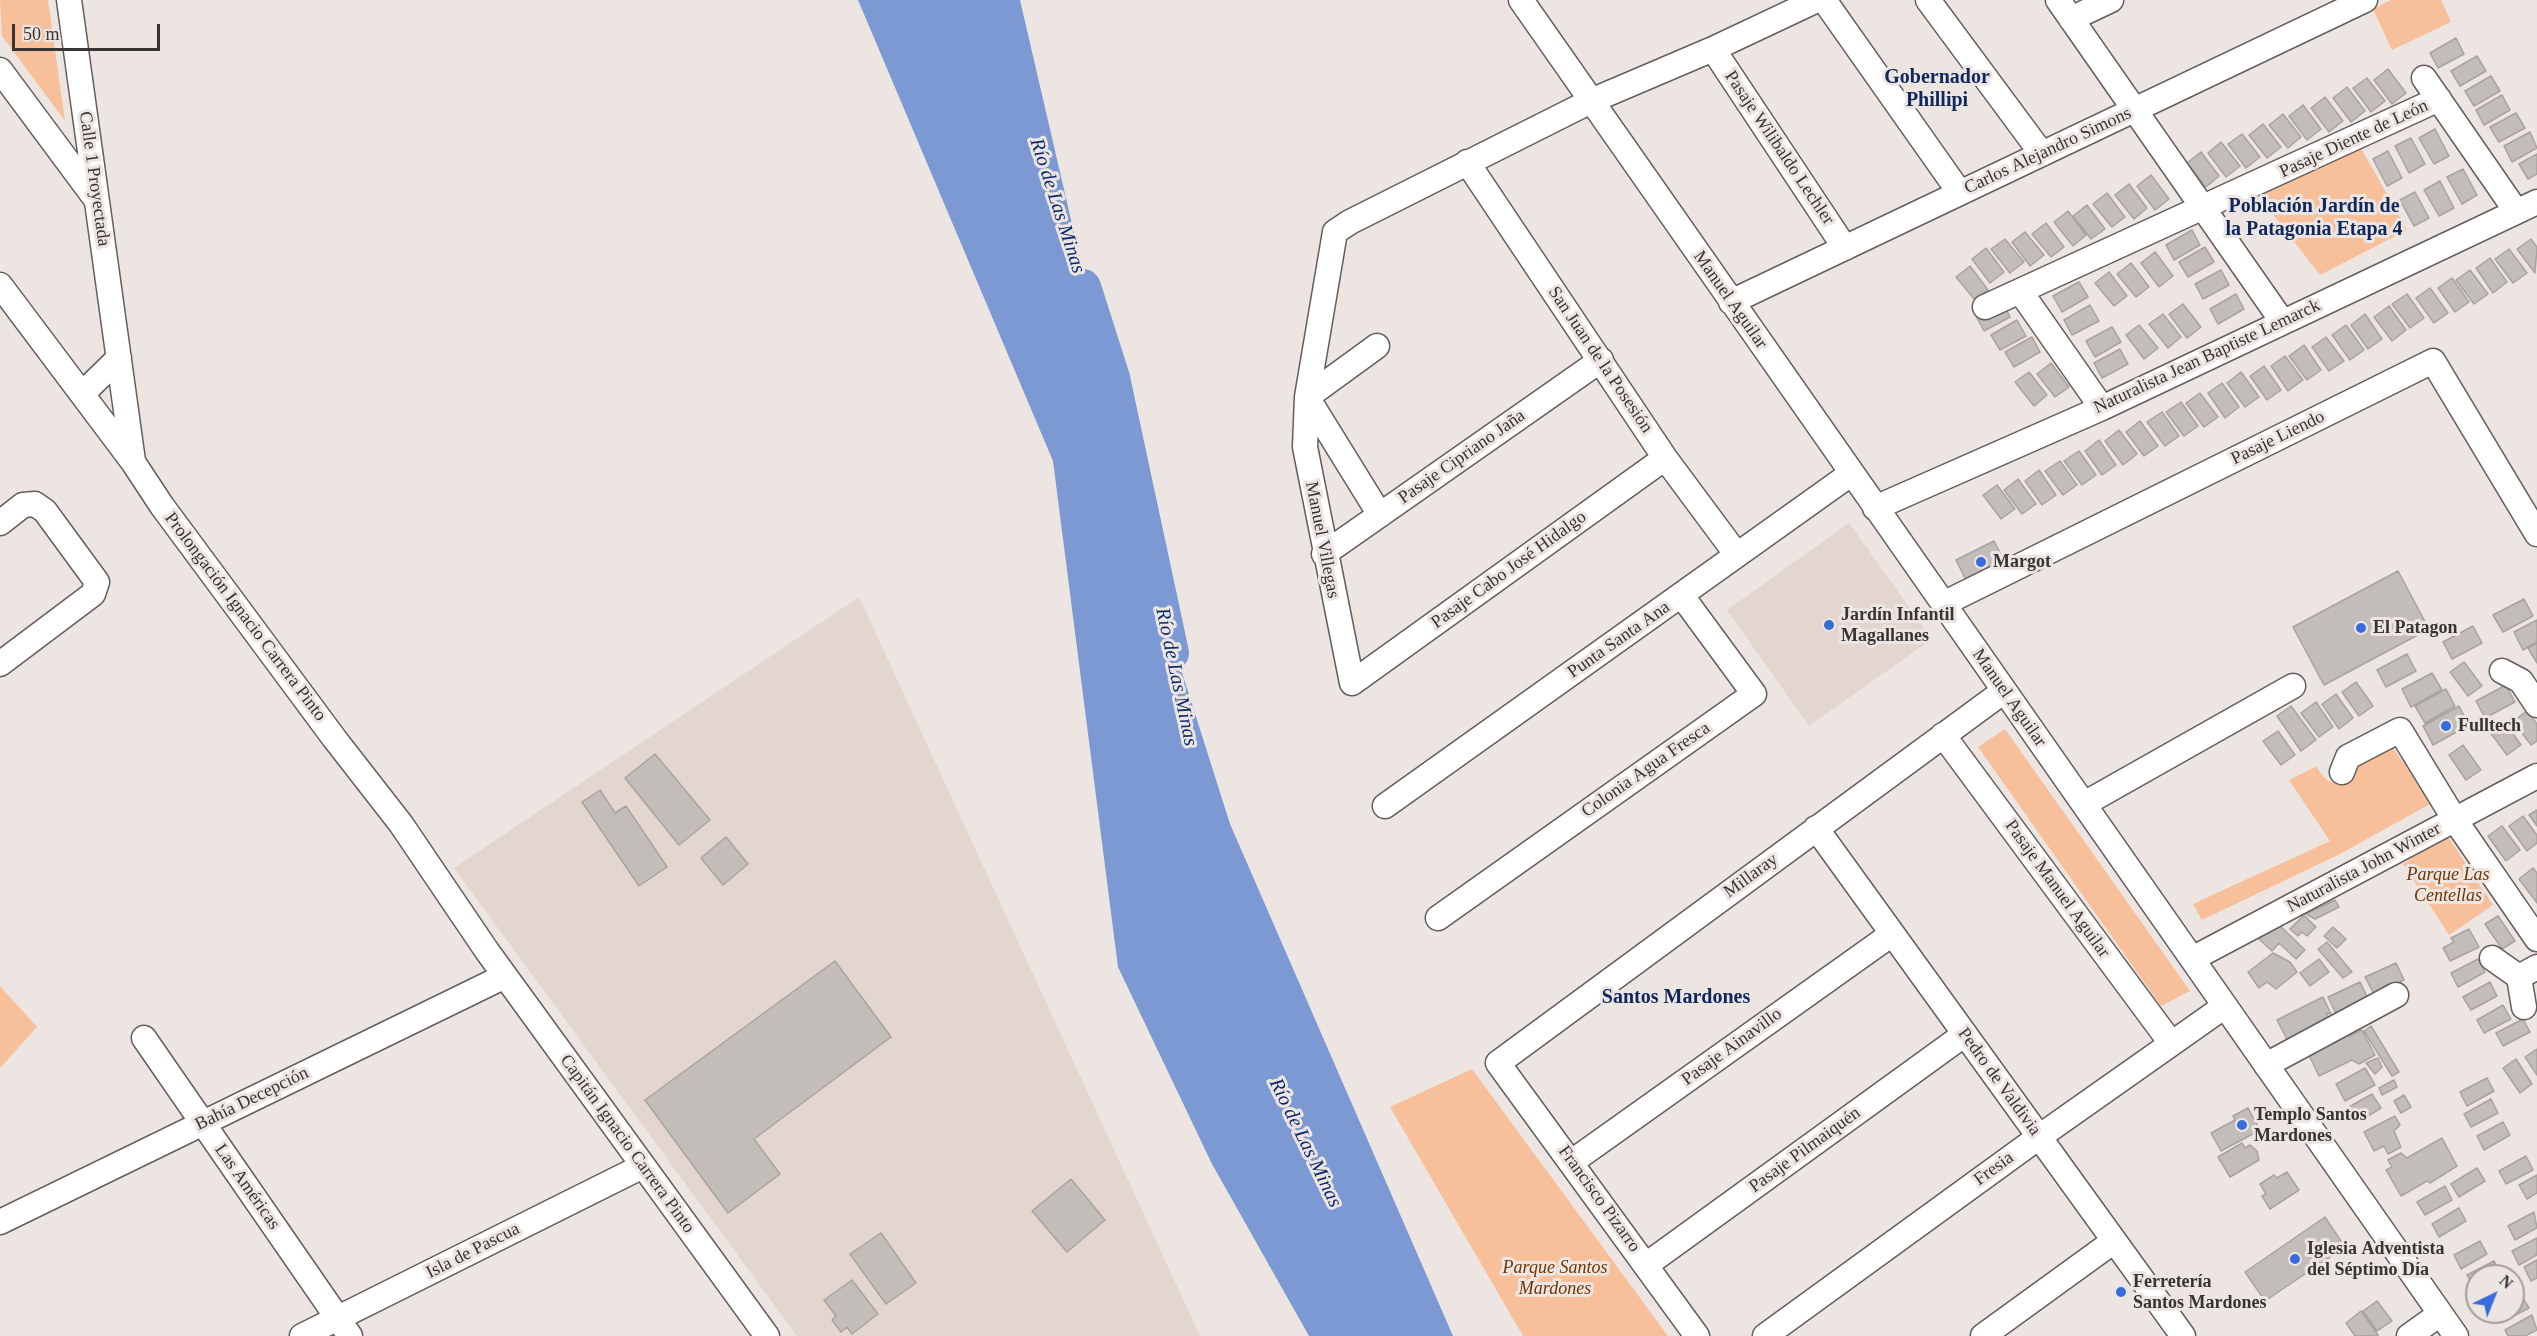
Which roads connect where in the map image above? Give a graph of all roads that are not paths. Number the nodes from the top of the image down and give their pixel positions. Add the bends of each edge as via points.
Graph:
1 (69, 0) edge
2 (1521, 0) edge
3 (1817, 0) edge
4 (1824, 0) edge
5 (1928, 0) edge
6 (2110, 0) edge
7 (2365, 0) edge
8 (2065, 9) edge
9 (1713, 49) junction
10 (0, 70) edge
11 (2424, 78) dead end
12 (2439, 99) junction
13 (1591, 101) junction
14 (2134, 110) junction
15 (2042, 154) junction
16 (1467, 162) junction
17 (1960, 193) junction
18 (98, 201) junction
19 (2526, 206) edge
20 (2204, 209) junction
21 (1845, 248) junction
22 (0, 285) edge
23 (2020, 291) junction
24 (1731, 302) junction
25 (1985, 307) dead end
26 (2282, 321) junction
27 (1377, 346) dead end
28 (119, 358) junction
29 (1601, 360) junction
30 (82, 394) junction
31 (1307, 397) junction
32 (2102, 408) junction
33 (1665, 458) junction
34 (134, 462) junction
35 (1852, 473) junction
36 (1875, 508) junction
37 (1380, 515) junction
38 (0, 523) edge
39 (2537, 534) edge
40 (1324, 554) junction
41 (1737, 555) junction
42 (1682, 596) junction
43 (1943, 604) junction
44 (0, 664) edge
45 (2502, 670) dead end
46 (1352, 683) joint
47 (2293, 686) dead end
48 (2004, 691) junction
49 (2537, 705) edge
50 (1944, 735) junction
51 (2342, 772) dead end
52 (2537, 776) edge
53 (2084, 804) junction
54 (1386, 806) dead end
55 (2455, 820) junction
56 (1816, 828) junction
57 (1438, 918) dead end
58 (2535, 931) edge
59 (1892, 933) junction
60 (487, 951) joint
61 (2492, 958) dead end
62 (2192, 959) junction
63 (2528, 972) edge
64 (505, 976) junction
65 (2396, 995) dead end
66 (2225, 1006) junction
67 (2524, 1007) dead end
68 (1965, 1034) junction
69 (144, 1038) dead end
70 (2171, 1043) junction
71 (1498, 1063) joint
72 (2266, 1065) junction
73 (203, 1123) junction
74 (2038, 1137) junction
75 (1573, 1161) junction
76 (643, 1166) junction
77 (0, 1222) edge
78 (2114, 1241) junction
79 (1646, 1265) junction
80 (2440, 1314) junction
81 (344, 1327) edge
82 (302, 1336) edge
83 (767, 1336) edge
84 (1697, 1336) edge
85 (1765, 1336) edge
86 (1983, 1336) edge
87 (2183, 1336) edge
88 (2409, 1336) edge
89 (2456, 1336) edge

1 - 18 street, Calle 1 Proyectada
2 - 13 street, Manuel Aguilar
3 - 9 street
4 - 17 street
5 - 15 street
6 - 8 street
7 - 14 street, Carlos Alejandro Simons
8 - 14 street
9 - 13 street
9 - 21 street, Pasaje Wilibaldo Lechler
10 - 18 street
11 - 12 street
12 - 19 street
12 - 20 street, Pasaje Diente de León
13 - 16 street
13 - 24 street, Manuel Aguilar
14 - 15 street, Carlos Alejandro Simons
14 - 20 street
15 - 17 street, Carlos Alejandro Simons
16 - 29 street, San Juan de la Posesión
16 - 31 street, Manuel Villegas via 1335,232
17 - 21 street, Carlos Alejandro Simons
18 - 28 street, Calle 1 Proyectada
19 - 26 street, Naturalista Jean Baptiste Lemarck
20 - 23 street, Pasaje Diente de León
20 - 26 street
21 - 24 street, Carlos Alejandro Simons
22 - 30 street, Prolongación Ignacio Carrera Pinto
23 - 25 street, Pasaje Diente de León
23 - 32 street
24 - 35 street, Manuel Aguilar
26 - 32 street, Naturalista Jean Baptiste Lemarck
27 - 31 street
28 - 30 street
28 - 34 street, Calle 1 Proyectada
29 - 33 street, San Juan de la Posesión
29 - 37 street, Pasaje Cipriano Jaña
30 - 34 street, Prolongación Ignacio Carrera Pinto
31 - 37 street
31 - 40 street, Manuel Villegas via 1305,447
32 - 36 street, Naturalista Jean Baptiste Lemarck
33 - 41 street, San Juan de la Posesión
33 - 46 street, Pasaje Cabo José Hidalgo
34 - 60 street, Prolongación Ignacio Carrera Pinto via 256,634 402,824
35 - 36 street, Manuel Aguilar
35 - 41 street, Punta Santa Ana
36 - 43 street, Manuel Aguilar
37 - 40 street, Pasaje Cipriano Jaña
38 - 44 street via 23,506 35,504 45,511 97,578 93,594
39 - 43 street, Pasaje Liendo via 2433,361
40 - 46 street, Manuel Villegas
41 - 42 street, Punta Santa Ana
42 - 54 street, Punta Santa Ana
42 - 57 street, Colonia Agua Fresca via 1754,694
43 - 48 street, Manuel Aguilar
45 - 49 street via 2521,681
47 - 53 street
48 - 50 street, Millaray
48 - 53 street, Manuel Aguilar
50 - 56 street, Millaray
50 - 70 street, Pasaje Manuel Aguilar
51 - 55 street via 2348,757 2400,730
52 - 55 street, Naturalista John Winter
53 - 62 street, Manuel Aguilar
55 - 58 street
55 - 62 street, Naturalista John Winter
56 - 59 street, Pedro de Valdivia
56 - 71 street, Millaray
59 - 68 street, Pedro de Valdivia
59 - 75 street, Pasaje Ainavillo
60 - 64 street, Capitán Ignacio Carrera Pinto
61 - 63 street
62 - 66 street, Manuel Aguilar
63 - 67 street
64 - 73 street, Bahía Decepción
64 - 76 street, Capitán Ignacio Carrera Pinto
65 - 72 street
66 - 70 street, Fresia
66 - 72 street, Manuel Aguilar
68 - 74 street, Pedro de Valdivia
68 - 79 street, Pasaje Pilmaiquén
69 - 73 street, Las Américas
70 - 74 street, Fresia
71 - 75 street, Francisco Pizarro
72 - 80 street, Manuel Aguilar
73 - 77 street, Bahía Decepción
73 - 81 street, Las Américas
74 - 78 street, Pedro de Valdivia
74 - 85 street, Fresia
75 - 79 street, Francisco Pizarro
76 - 81 street, Isla de Pascua
76 - 83 street, Capitán Ignacio Carrera Pinto
78 - 86 street
78 - 87 street, Pedro de Valdivia
79 - 84 street, Francisco Pizarro
80 - 88 street
80 - 89 street, Manuel Aguilar
81 - 82 street, Isla de Pascua

